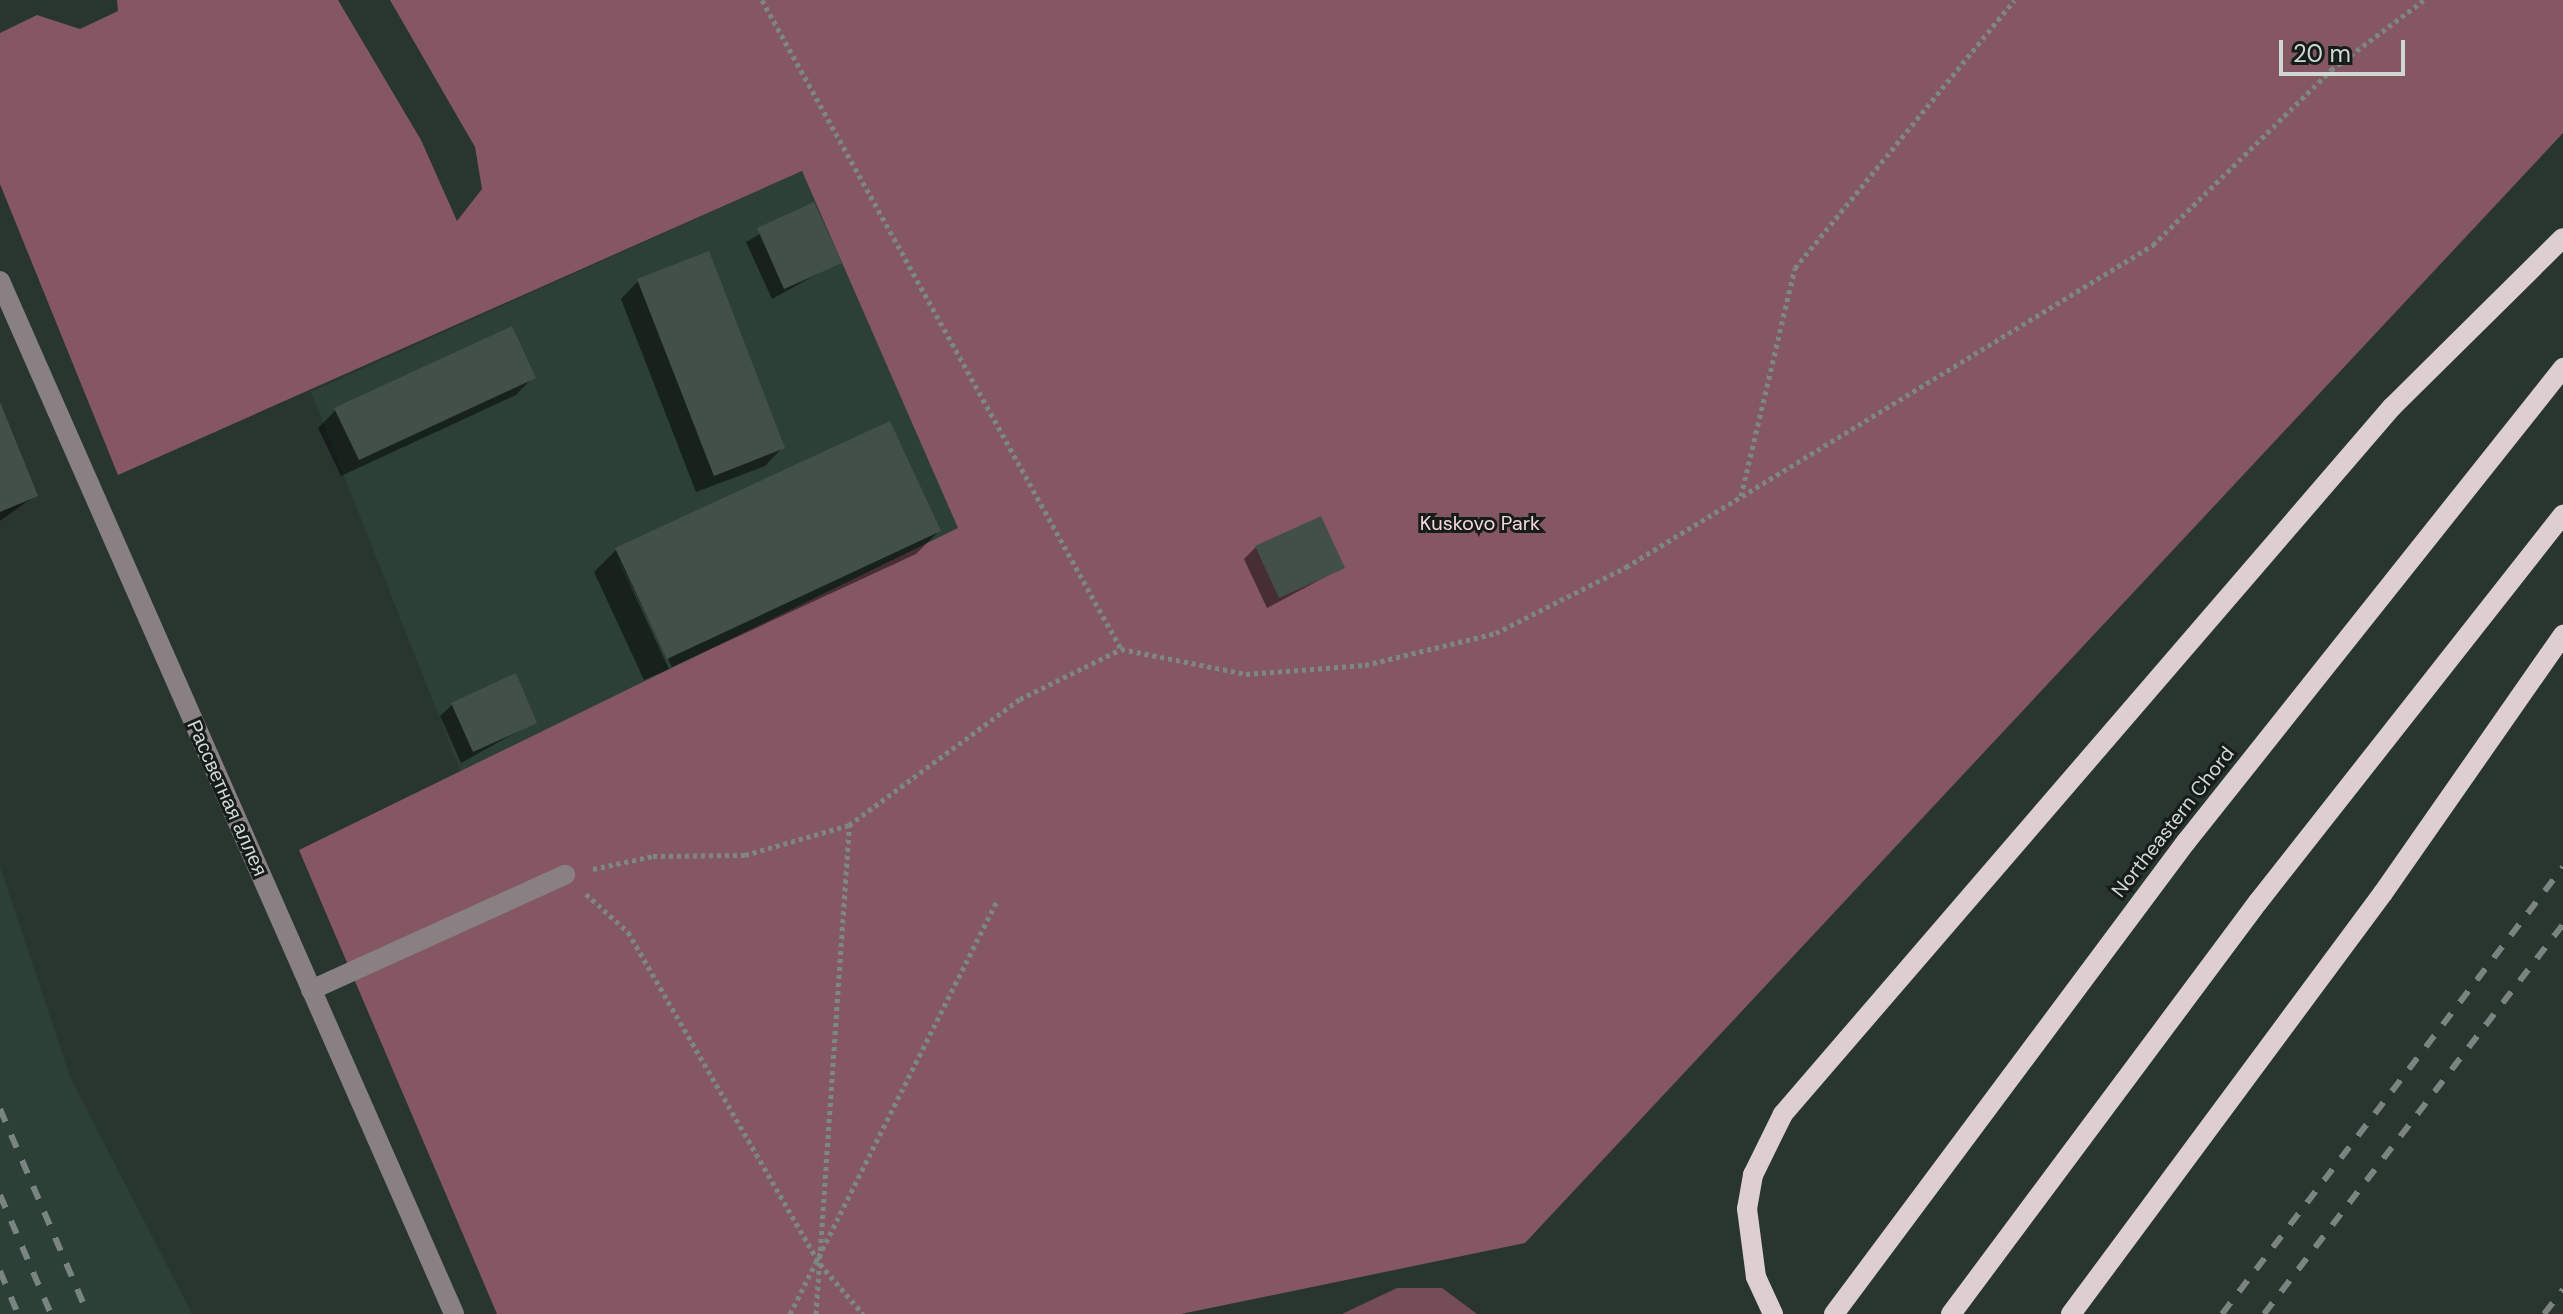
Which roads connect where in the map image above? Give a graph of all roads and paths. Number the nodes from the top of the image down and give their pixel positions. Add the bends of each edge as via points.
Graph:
1 (762, 0) edge
2 (2014, 0) edge
3 (2424, 0) edge
4 (2563, 238) edge
5 (0, 281) edge
6 (2563, 368) edge
7 (1741, 497) junction
8 (2563, 515) edge
9 (2563, 635) edge
10 (1121, 649) junction
11 (849, 825) junction
12 (565, 875) junction
13 (997, 900) dead end
14 (311, 990) junction
15 (820, 1264) junction
16 (454, 1314) edge
17 (790, 1314) edge
18 (816, 1314) edge
19 (863, 1314) edge
20 (1773, 1314) edge
21 (1834, 1314) edge
22 (1951, 1314) edge
23 (2071, 1314) edge

1 - 10 path
2 - 7 path via 1795,268
3 - 7 path via 2331,70 2153,245
4 - 20 main road via 2392,407 1783,1114 1757,1164 1747,1209 1756,1277
5 - 14 street, Рассветная аллея
6 - 21 main road, Northeastern Chord via 2186,842
7 - 10 path via 1496,633 1365,665 1246,674
8 - 22 main road via 2258,902
9 - 23 main road via 2383,893
10 - 11 path via 1020,699
11 - 12 path via 745,855 653,856
11 - 15 path
12 - 14 street
12 - 15 path via 628,932
13 - 15 path
14 - 16 street, Рассветная аллея
15 - 17 path
15 - 18 path
15 - 19 path

